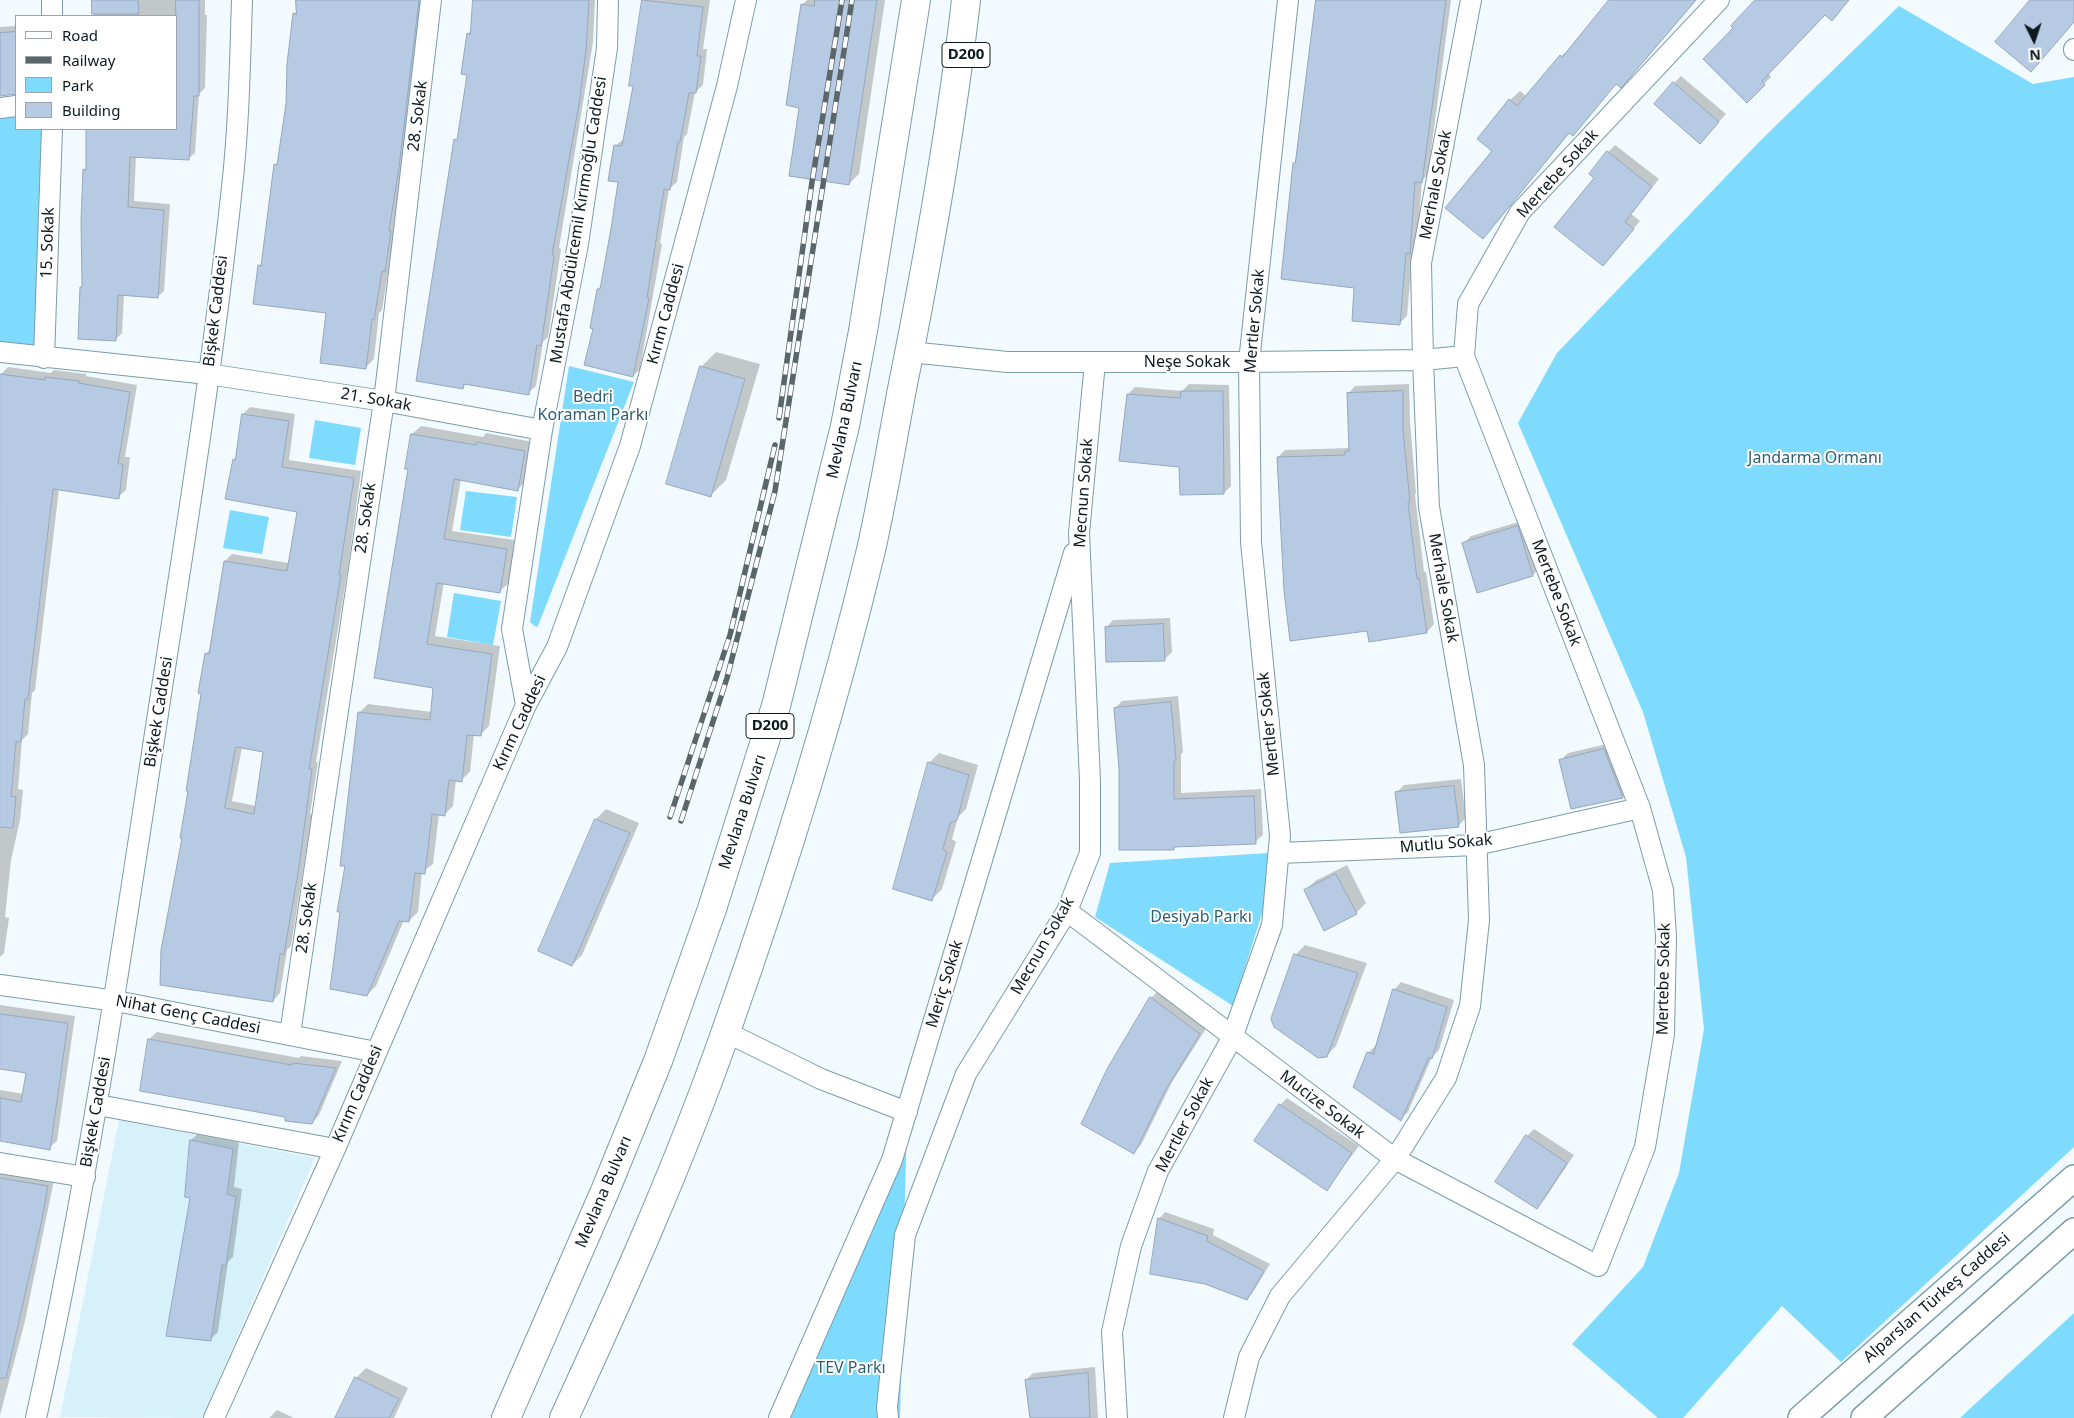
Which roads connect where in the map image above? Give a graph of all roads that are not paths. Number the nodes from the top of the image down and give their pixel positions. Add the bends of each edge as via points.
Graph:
1 (52, 0) edge
2 (242, 0) edge
3 (431, 0) edge
4 (608, 0) edge
5 (746, 0) edge
6 (916, 0) edge
7 (966, 0) edge
8 (979, 0) edge
9 (1288, 0) edge
10 (1471, 0) edge
11 (1719, 0) edge
12 (52, 15) edge
13 (15, 106) edge
14 (0, 108) edge
15 (953, 110) junction
16 (52, 130) edge
17 (0, 352) edge
18 (910, 352) junction
19 (1464, 356) junction
20 (44, 358) junction
21 (1422, 360) junction
22 (1095, 362) junction
23 (1249, 362) junction
24 (208, 374) junction
25 (384, 401) junction
26 (542, 430) junction
27 (1079, 539) junction
28 (526, 705) junction
29 (1640, 808) junction
30 (1476, 845) junction
31 (1279, 853) junction
32 (1067, 911) junction
33 (0, 985) edge
34 (116, 1001) junction
35 (726, 1032) junction
36 (290, 1034) junction
37 (1232, 1038) junction
38 (376, 1052) junction
39 (98, 1105) junction
40 (907, 1112) junction
41 (335, 1149) junction
42 (1395, 1159) junction
43 (0, 1163) edge
44 (85, 1178) junction
45 (2074, 1178) edge
46 (2074, 1231) edge
47 (1598, 1266) joint
48 (36, 1418) edge
49 (214, 1418) edge
50 (506, 1418) edge
51 (564, 1418) edge
52 (779, 1418) edge
53 (888, 1418) edge
54 (1117, 1418) edge
55 (1234, 1418) edge
56 (1801, 1418) edge
57 (1864, 1418) edge

1 - 12 street
2 - 24 street, Bişkek Caddesi via 233,186
3 - 25 street, 28. Sokak
4 - 26 street, Mustafa Abdülcemil Kırımoğlu Caddesi via 607,48 579,234
5 - 28 street, Kırım Caddesi via 727,86 630,446 557,647
6 - 50 highway, Mevlana Bulvarı / D200 via 845,426 776,706 712,909 662,1052
7 - 15 highway
8 - 15 highway, D200
9 - 23 street, Mertler Sokak
10 - 21 street, Merhale Sokak via 1421,262
11 - 19 street, Mertebe Sokak via 1520,212 1468,304
13 - 14 street
15 - 18 highway, D200
16 - 20 street, 15. Sokak
17 - 20 street
18 - 22 street, Neşe Sokak via 1007,362
18 - 35 highway, D200 via 871,548 836,682 789,840
19 - 21 street, Neşe Sokak
19 - 29 street, Mertebe Sokak
20 - 24 street, 21. Sokak
21 - 23 street, Neşe Sokak
21 - 30 street, Merhale Sokak via 1429,507 1474,765
22 - 23 street, Neşe Sokak
22 - 27 street, Mecnun Sokak
23 - 31 street, Mertler Sokak via 1251,542 1280,836
24 - 25 street, 21. Sokak
24 - 34 street, Bişkek Caddesi
25 - 26 street, 21. Sokak
25 - 36 street, 28. Sokak
26 - 28 street, Mustafa Abdülcemil Kırımoğlu Caddesi via 512,629
27 - 32 street, Mecnun Sokak via 1090,781 1090,853
27 - 40 street, Meriç Sokak
28 - 38 street, Kırım Caddesi
29 - 30 street, Mutlu Sokak
29 - 47 street, Mertebe Sokak via 1663,890 1666,937 1664,1034 1645,1147
30 - 31 street, Mutlu Sokak
30 - 42 street, Merhale Sokak via 1479,920 1470,1006 1446,1078
31 - 37 street, Mertler Sokak via 1272,925
32 - 37 street, Mucize Sokak
32 - 53 street, Mecnun Sokak via 966,1074 905,1235
33 - 34 street, Nihat Genç Caddesi
34 - 36 street, Nihat Genç Caddesi
34 - 39 street, Bişkek Caddesi
35 - 40 street via 821,1079
35 - 51 highway, D200 via 613,1313
36 - 38 street, Nihat Genç Caddesi
37 - 42 street, Mucize Sokak
37 - 54 street, Mertler Sokak via 1158,1171 1131,1246 1112,1332
38 - 41 street, Kırım Caddesi
39 - 41 street
39 - 44 street, Bişkek Caddesi
40 - 52 street, Meriç Sokak via 892,1160
41 - 49 street, Kırım Caddesi
42 - 47 street, Mucize Sokak
42 - 55 street, Merhale Sokak via 1280,1296 1249,1357
43 - 44 street
44 - 48 street, Bişkek Caddesi
45 - 56 main road, Alparslan Türkeş Caddesi
46 - 57 main road

